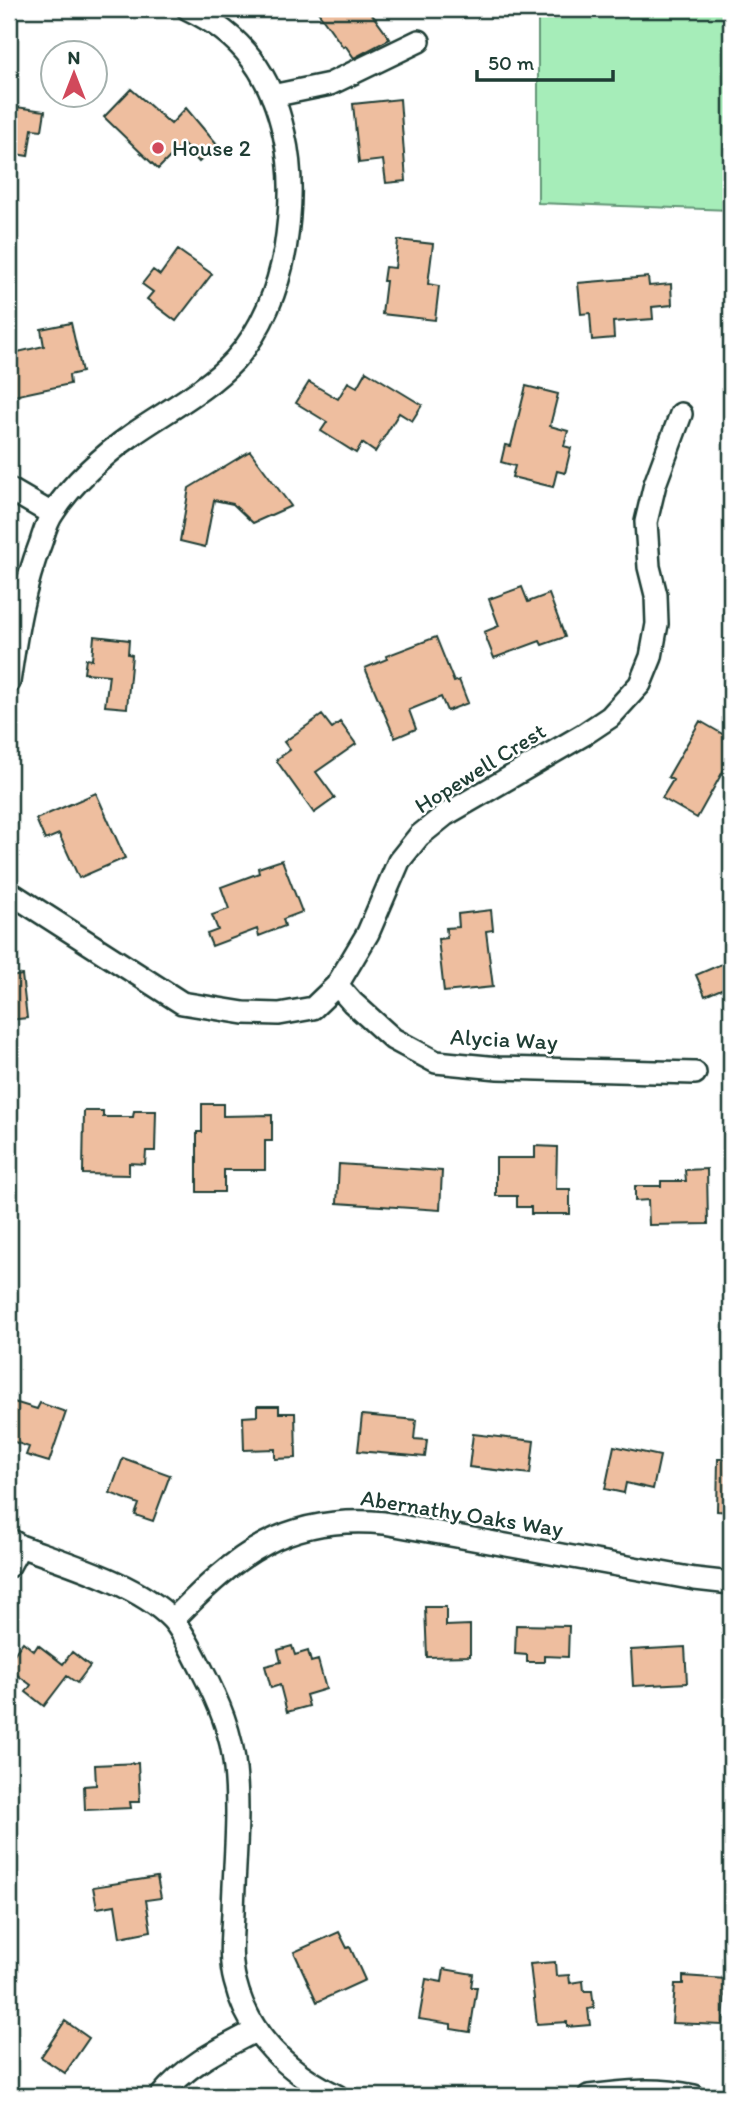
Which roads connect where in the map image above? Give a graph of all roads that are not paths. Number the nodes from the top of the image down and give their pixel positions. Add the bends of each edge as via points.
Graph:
1 (188, 9) edge
2 (419, 41) dead end
3 (272, 96) junction
4 (681, 414) dead end
5 (9, 489) edge
6 (52, 513) junction
7 (9, 682) edge
8 (9, 892) edge
9 (337, 985) junction
10 (695, 1073) dead end
11 (15, 1543) edge
12 (9, 1566) edge
13 (731, 1583) edge
14 (173, 1620) junction
15 (255, 2031) junction
16 (161, 2096) edge
17 (337, 2096) edge
18 (589, 2096) edge
19 (694, 2096) edge

1 - 3 street via 236,38 257,64
2 - 3 street via 330,84
3 - 6 street via 289,153 290,218 272,299 256,331 217,377 94,465
4 - 9 street, Hopewell Crest via 646,522 657,624 640,684 624,704 592,729 445,815 419,836 399,861 368,933
5 - 6 street
6 - 7 street via 19,614
8 - 9 street, Hopewell Crest via 182,1003 279,1014 313,1008
9 - 10 street, Alycia Way via 393,1039 436,1062
11 - 12 street
11 - 14 street via 131,1589
13 - 14 street, Abernathy Oaks Way via 383,1523 327,1522 301,1528 252,1551 208,1583
14 - 15 street via 219,1704 231,1741 236,1795 231,1955 235,1982
15 - 16 street via 210,2054
15 - 17 street via 285,2062
18 - 19 street via 628,2090

